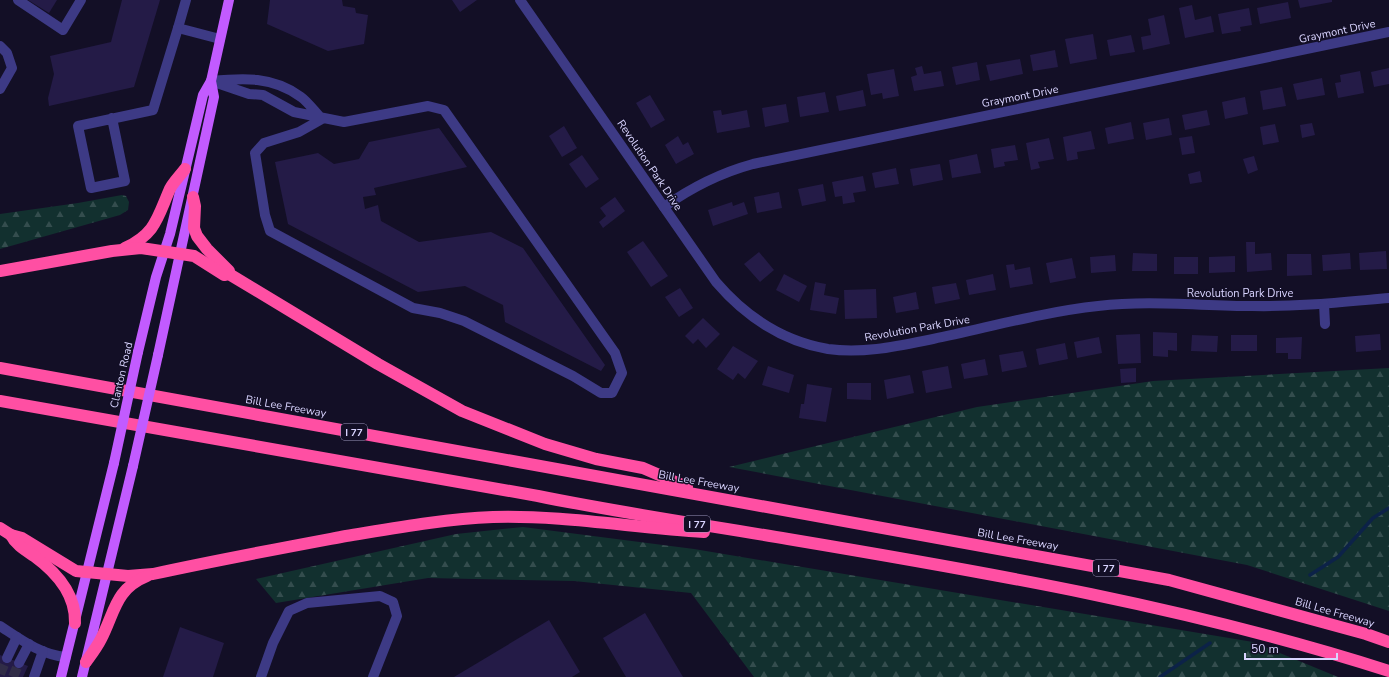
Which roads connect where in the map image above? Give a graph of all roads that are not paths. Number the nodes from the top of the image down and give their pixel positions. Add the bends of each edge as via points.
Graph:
1 (18, 0) edge
2 (81, 0) edge
3 (186, 0) edge
4 (229, 0) edge
5 (520, 0) edge
6 (178, 28) junction
7 (1389, 32) edge
8 (220, 39) junction
9 (0, 46) edge
10 (211, 81) junction
11 (0, 89) edge
12 (112, 118) junction
13 (322, 119) junction
14 (186, 169) junction
15 (193, 197) junction
16 (664, 207) junction
17 (119, 250) junction
18 (165, 251) junction
19 (181, 254) junction
20 (0, 271) edge
21 (229, 274) junction
22 (1389, 298) edge
23 (1324, 304) junction
24 (1325, 324) dead end
25 (0, 368) edge
26 (0, 400) edge
27 (708, 496) junction
28 (0, 528) edge
29 (11, 535) junction
30 (772, 536) junction
31 (87, 573) junction
32 (108, 574) junction
33 (153, 574) junction
34 (75, 623) junction
35 (0, 626) edge
36 (17, 637) junction
37 (1389, 642) edge
38 (29, 644) junction
39 (43, 651) junction
40 (66, 657) junction
41 (7, 658) tunnel mouth
42 (86, 662) junction
43 (20, 663) tunnel mouth
44 (1389, 671) edge
45 (34, 677) edge
46 (61, 677) edge
47 (82, 677) edge
48 (261, 677) edge
49 (373, 677) edge

1 - 2 street via 63,30
3 - 6 street
4 - 8 main road, Clanton Road
5 - 16 street, Revolution Park Drive
6 - 8 street
6 - 12 street via 153,110
7 - 16 street, Graymont Drive via 753,164 704,181
8 - 10 main road, Clanton Road
9 - 11 street via 12,68
10 - 13 street via 249,94 263,95 294,112
10 - 13 street via 242,78 268,80 301,97
10 - 14 main road, Clanton Road via 203,95
10 - 15 main road, Clanton Road via 214,97
12 - 12 street via 78,126 91,188 125,181
13 - 13 street via 344,122 428,106 444,110 615,353 622,373 612,393 601,393 464,320 413,308 270,231 255,153 264,143 299,132
14 - 17 highway via 169,190 156,223 140,239
14 - 18 main road, Clanton Road
15 - 19 main road, Clanton Road
15 - 21 highway via 194,228 197,236 228,269
16 - 23 street, Revolution Park Drive via 716,282 740,307 759,322 781,334 828,349 888,348 1097,306
17 - 18 highway via 141,248
17 - 20 highway
18 - 19 highway
18 - 31 main road, Clanton Road, bridge via 156,277
19 - 21 highway via 198,258 224,274
19 - 32 main road, Clanton Road, bridge
21 - 27 highway via 378,364 462,411 545,444 596,459 643,468
22 - 23 street, Revolution Park Drive
23 - 24 street
25 - 27 highway, Bill Lee Freeway / I 77
26 - 30 highway, I 77 via 611,511
27 - 37 highway, Bill Lee Freeway / I 77 via 1169,580
28 - 29 highway
29 - 31 highway via 22,538 73,570
29 - 34 highway via 17,545 45,565 63,585 73,603
30 - 33 highway via 655,530 606,522 553,518 467,519 392,528
30 - 44 highway, I 77 via 1045,584 1148,605 1236,626
31 - 32 highway
31 - 34 main road, Clanton Road
32 - 33 highway
32 - 42 main road, Clanton Road
33 - 42 highway via 138,580 121,595 101,639
34 - 40 main road, Clanton Road
35 - 36 street
36 - 38 street
36 - 41 street
38 - 39 street
38 - 43 street
39 - 40 street via 52,656
39 - 45 street
40 - 46 main road, Clanton Road
42 - 47 main road, Clanton Road
48 - 49 street via 273,643 289,611 306,603 380,596 393,602 397,616

